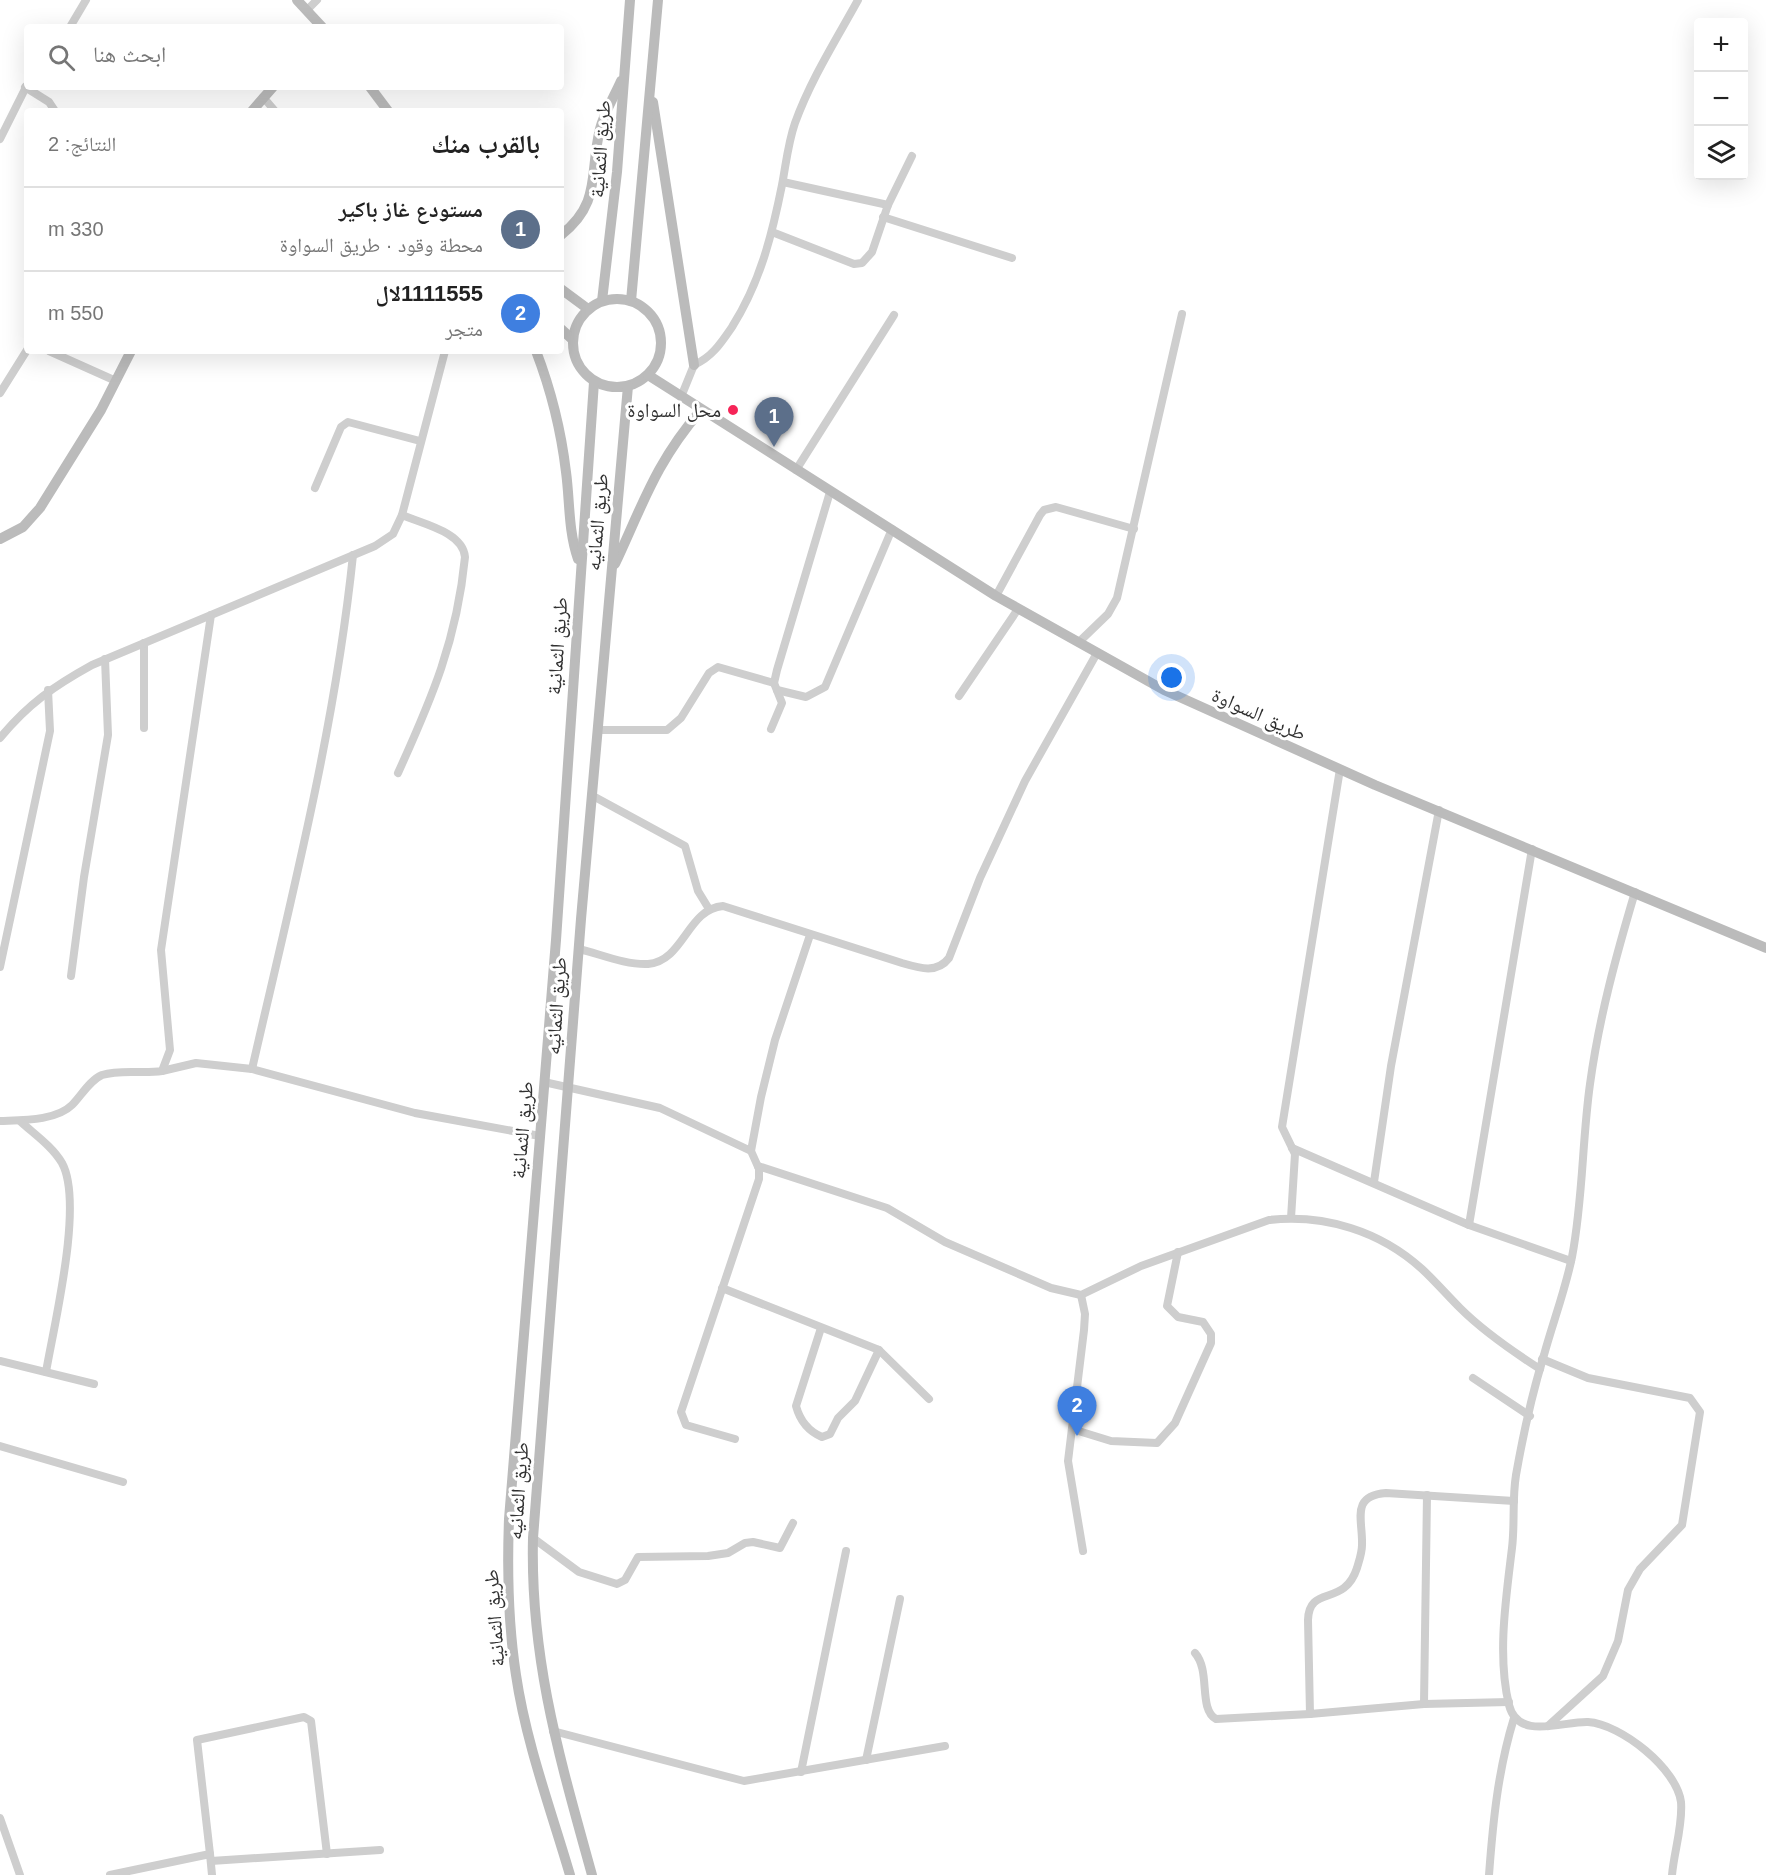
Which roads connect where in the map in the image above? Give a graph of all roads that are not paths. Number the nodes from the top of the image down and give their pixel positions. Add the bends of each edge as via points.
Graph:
1 (86, 0) edge
2 (297, 0) edge
3 (317, 0) edge
4 (630, 0) edge
5 (658, 0) edge
6 (858, 0) edge
7 (308, 10) junction
8 (72, 24) edge
9 (320, 24) edge
10 (623, 76) junction
11 (650, 84) junction
12 (24, 90) edge
13 (32, 90) edge
14 (270, 90) edge
15 (372, 90) edge
16 (263, 97) junction
17 (53, 108) edge
18 (254, 108) edge
19 (272, 108) edge
20 (386, 108) edge
21 (0, 140) edge
22 (912, 156) dead end
23 (783, 182) junction
24 (888, 205) junction
25 (883, 217) junction
26 (564, 232) edge
27 (772, 232) junction
28 (1012, 258) dead end
29 (564, 291) edge
30 (602, 301) junction
31 (631, 301) junction
32 (588, 309) junction
33 (1182, 314) dead end
34 (894, 315) dead end
35 (564, 332) edge
36 (572, 339) junction
37 (24, 354) edge
38 (56, 354) edge
39 (129, 354) edge
40 (444, 354) edge
41 (537, 354) edge
42 (694, 366) junction
43 (648, 375) junction
44 (116, 381) junction
45 (594, 382) junction
46 (628, 386) junction
47 (0, 393) edge
48 (681, 397) junction
49 (701, 410) junction
50 (420, 441) junction
51 (796, 470) junction
52 (315, 488) dead end
53 (830, 492) junction
54 (402, 515) junction
55 (892, 529) junction
56 (1134, 529) junction
57 (0, 539) edge
58 (353, 555) junction
59 (580, 566) junction
60 (611, 572) junction
61 (996, 596) junction
62 (1018, 609) junction
63 (211, 615) junction
64 (1079, 642) junction
65 (144, 643) junction
66 (1097, 653) junction
67 (105, 659) junction
68 (776, 687) junction
69 (48, 690) junction
70 (959, 696) dead end
71 (144, 728) dead end
72 (771, 729) dead end
73 (599, 730) junction
74 (0, 738) edge
75 (1340, 769) junction
76 (398, 773) dead end
77 (593, 796) junction
78 (1439, 810) junction
79 (1532, 849) junction
80 (1635, 892) junction
81 (709, 909) junction
82 (810, 935) junction
83 (1766, 948) edge
84 (579, 949) junction
85 (0, 967) edge
86 (71, 976) dead end
87 (252, 1069) junction
88 (162, 1071) junction
89 (544, 1082) junction
90 (568, 1087) junction
91 (20, 1120) junction
92 (0, 1121) edge
93 (540, 1136) junction
94 (1292, 1148) junction
95 (751, 1151) junction
96 (758, 1166) junction
97 (1374, 1182) junction
98 (1291, 1218) junction
99 (1469, 1225) junction
100 (1178, 1251) junction
101 (1571, 1261) junction
102 (722, 1288) junction
103 (1081, 1295) junction
104 (821, 1328) junction
105 (879, 1350) junction
106 (1542, 1359) junction
107 (0, 1361) edge
108 (1540, 1369) junction
109 (46, 1372) junction
110 (1473, 1378) dead end
111 (94, 1384) dead end
112 (929, 1399) dead end
113 (1530, 1416) junction
114 (1072, 1429) junction
115 (735, 1439) dead end
116 (0, 1446) edge
117 (123, 1482) dead end
118 (1427, 1495) junction
119 (1514, 1501) junction
120 (793, 1523) dead end
121 (532, 1538) junction
122 (846, 1551) dead end
123 (1083, 1551) dead end
124 (900, 1599) dead end
125 (1195, 1653) dead end
126 (1509, 1702) junction
127 (1424, 1704) junction
128 (1310, 1714) junction
129 (1514, 1718) junction
130 (1547, 1727) junction
131 (553, 1731) junction
132 (945, 1746) dead end
133 (866, 1760) junction
134 (801, 1772) junction
135 (0, 1818) edge
136 (380, 1850) dead end
137 (327, 1854) junction
138 (211, 1857) junction
139 (20, 1875) edge
140 (110, 1875) edge
141 (212, 1875) edge
142 (570, 1875) edge
143 (592, 1875) edge
144 (1489, 1875) edge
145 (1672, 1875) edge

1 - 8 street
2 - 7 street
3 - 7 street
4 - 10 street, طريق الثمانية
5 - 11 street
6 - 23 street via 805,99 788,146
7 - 9 street
10 - 26 street via 601,126 590,194 582,215
10 - 30 street, طريق الثمانية
11 - 31 street
11 - 42 street
12 - 21 street
13 - 17 street
14 - 16 street
15 - 20 street
16 - 18 street
16 - 19 street
22 - 24 street
23 - 24 street
23 - 27 street
24 - 25 street
25 - 27 street via 872,252 858,264
25 - 28 street
27 - 42 street via 757,280 737,318 717,348
29 - 32 street
30 - 31 street
30 - 32 street
31 - 43 street via 650,314 660,333 659,356
32 - 36 street
33 - 56 street
34 - 51 street
35 - 36 street
36 - 45 street via 577,363
37 - 47 street
38 - 44 street
39 - 44 street
40 - 50 street
41 - 59 street via 556,410 570,531
42 - 48 street
43 - 46 street
43 - 48 street, طريق السواوة
44 - 57 street via 40,508 23,527
45 - 46 street
45 - 59 street, طريق الثمانية
46 - 60 street, طريق الثمانيه
48 - 49 street, طريق السواوة
49 - 51 street, طريق السواوة
49 - 60 street via 662,462
50 - 52 street via 348,422 341,427
50 - 54 street
51 - 53 street, طريق السواوة
53 - 55 street, طريق السواوة
53 - 68 street via 796,601
54 - 58 street via 393,534
54 - 76 street via 454,538 464,549 465,557 450,646
55 - 61 street, طريق السواوة
55 - 68 street via 825,687 806,696
56 - 61 street via 1048,508 1040,515
56 - 64 street via 1113,607
58 - 63 street
58 - 87 street via 344,638 302,855
59 - 89 street, طريق الثمانية
60 - 73 street, طريق الثمانيه
61 - 62 street, طريق السواوة
62 - 64 street, طريق السواوة
62 - 70 street
63 - 65 street
63 - 88 street via 161,950 170,1050
64 - 66 street, طريق السواوة
65 - 67 street
65 - 71 street
66 - 75 street, طريق السواوة via 1190,703
66 - 82 street via 1025,782 945,963 936,968 917,968
67 - 69 street
67 - 86 street via 108,735
68 - 72 street via 782,703
68 - 73 street via 718,667 709,673 681,718 667,730
69 - 74 street
69 - 85 street via 50,731
73 - 77 street, طريق الثمانيه
75 - 78 street, طريق السواوة
75 - 94 street via 1282,1121 1283,1134
77 - 81 street via 686,846 698,891
77 - 84 street, طريق الثمانيه
78 - 79 street, طريق السواوة
78 - 97 street via 1393,1055
79 - 80 street, طريق السواوة
79 - 99 street
80 - 83 street, طريق السواوة
80 - 101 street via 1611,971 1597,1042
81 - 82 street via 723,906
81 - 84 street via 697,918 671,952 653,963 631,963
82 - 95 street via 768,1067
84 - 90 street, طريق الثمانيه
87 - 88 street via 196,1063
87 - 93 street via 415,1113
88 - 91 street via 100,1076 70,1107 57,1114
89 - 90 street
89 - 93 street, طريق الثمانية
90 - 95 street via 660,1108
90 - 121 street, طريق الثمانيه
91 - 92 street
91 - 109 street via 54,1151 68,1177 68,1236
93 - 142 street, طريق الثمانية via 508,1519 507,1586 523,1709
94 - 97 street
94 - 98 street via 1295,1163
95 - 96 street
96 - 102 street via 759,1179
96 - 103 street via 888,1208 945,1242 1051,1288
97 - 99 street
98 - 100 street via 1269,1220
98 - 108 street via 1352,1228 1399,1251 1476,1323
99 - 101 street
100 - 103 street
100 - 114 street via 1167,1306 1178,1317 1203,1322 1211,1334 1175,1424 1164,1438 1147,1444 1111,1441
101 - 106 street
102 - 104 street
102 - 115 street via 681,1412 686,1425
103 - 114 street via 1084,1330
104 - 105 street
104 - 105 street via 796,1406 810,1430 822,1437 830,1434 838,1418 855,1401
105 - 112 street
106 - 108 street
106 - 130 street via 1588,1378 1690,1398 1700,1412 1682,1525 1640,1569 1628,1590 1618,1641 1607,1670
107 - 109 street
108 - 113 street
109 - 111 street
110 - 113 street
113 - 119 street via 1516,1473
114 - 123 street via 1069,1474
116 - 117 street
118 - 119 street
118 - 127 street
118 - 128 street via 1376,1494 1362,1503 1362,1547 1353,1579 1344,1589 1319,1598 1308,1609
119 - 126 street via 1504,1622
120 - 121 street via 780,1548 753,1542 728,1553 708,1556 638,1557 625,1580 616,1584 579,1572
121 - 131 street, طريق الثمانيه via 534,1613
122 - 134 street
124 - 133 street
125 - 128 street via 1202,1662 1208,1711 1216,1719
126 - 127 street
126 - 129 street
127 - 128 street
129 - 130 street via 1524,1724
129 - 144 street via 1497,1786
130 - 145 street via 1588,1722 1602,1725 1630,1739 1664,1767 1673,1778 1682,1805
131 - 134 street via 735,1780
131 - 143 street, طريق الثمانيه
132 - 133 street
133 - 134 street
135 - 139 street
136 - 137 street
137 - 138 street
137 - 138 street via 311,1721 304,1716 197,1740
138 - 140 street
138 - 141 street

